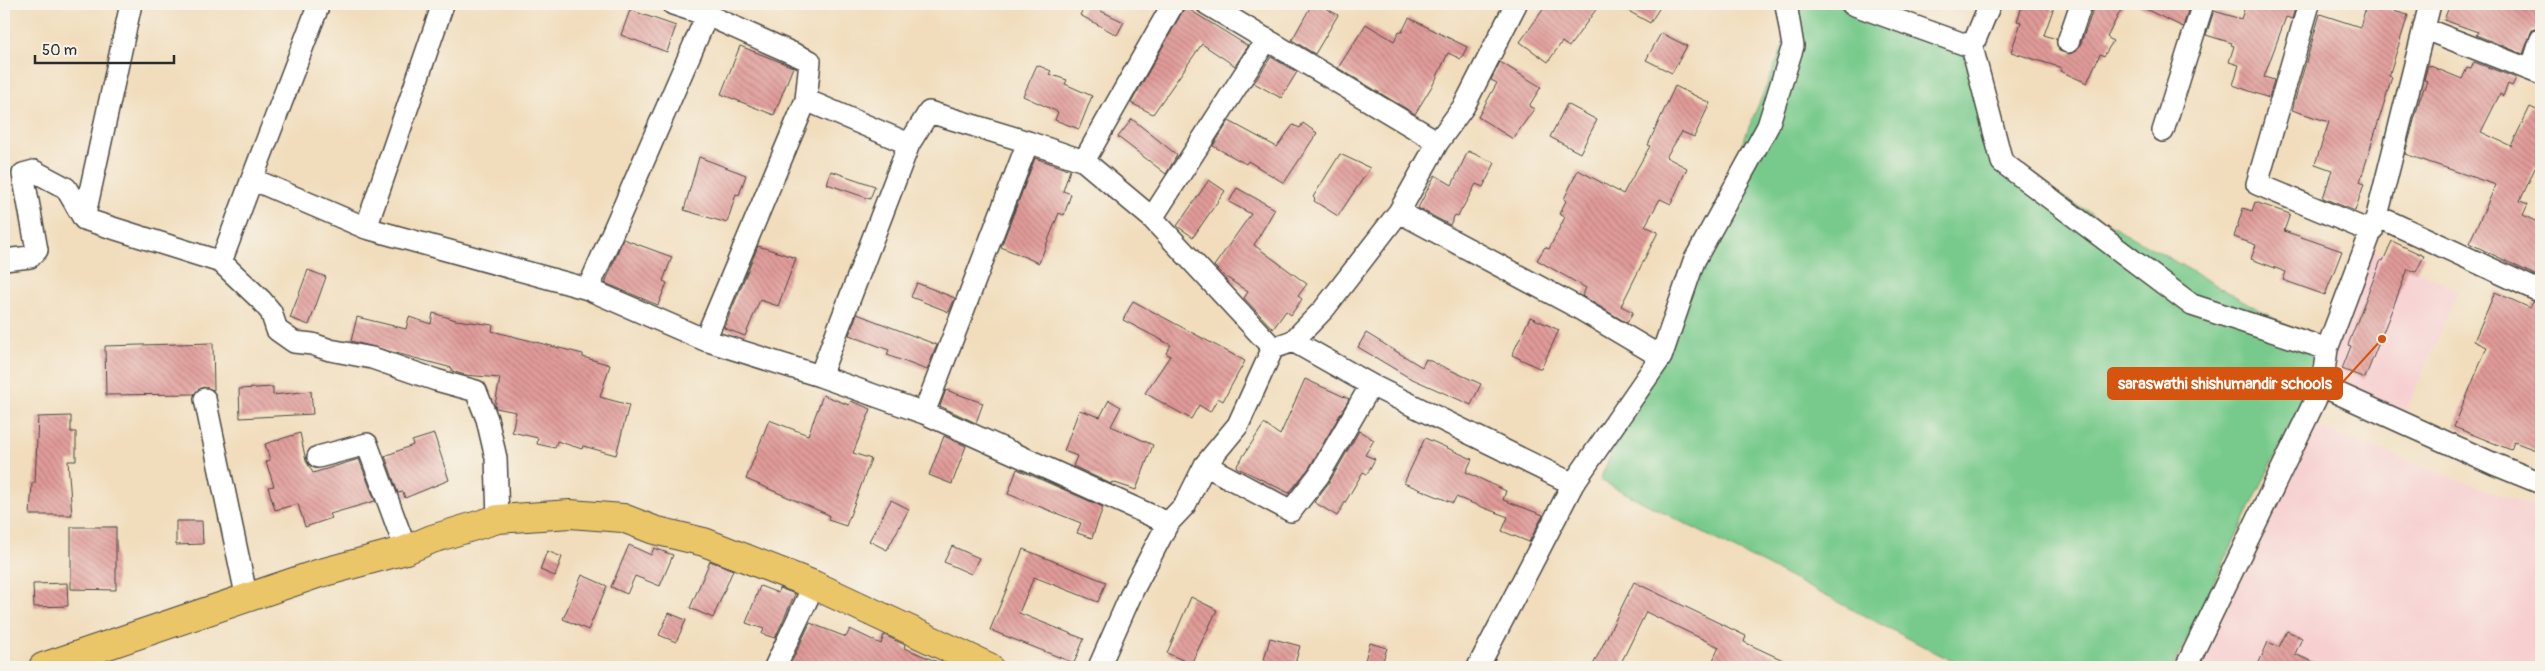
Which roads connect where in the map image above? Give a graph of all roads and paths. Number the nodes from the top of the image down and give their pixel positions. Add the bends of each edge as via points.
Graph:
1 (131, 4) edge
2 (319, 4) edge
3 (443, 4) edge
4 (673, 4) edge
5 (1173, 4) edge
6 (1516, 4) edge
7 (1786, 4) edge
8 (1852, 4) edge
9 (1990, 4) edge
10 (2081, 4) edge
11 (2203, 4) edge
12 (2309, 4) edge
13 (2430, 4) edge
14 (1217, 6) edge
15 (707, 15) junction
16 (2425, 29) junction
17 (2541, 39) edge
18 (1267, 40) junction
19 (2068, 42) dead end
20 (1972, 48) junction
21 (2536, 72) edge
22 (806, 100) junction
23 (2163, 131) dead end
24 (1028, 142) junction
25 (1438, 142) junction
26 (909, 144) junction
27 (1084, 161) junction
28 (252, 179) junction
29 (1399, 212) junction
30 (1152, 218) junction
31 (84, 219) junction
32 (2374, 224) junction
33 (366, 228) junction
34 (4, 260) edge
35 (221, 262) junction
36 (588, 290) junction
37 (2541, 292) edge
38 (705, 340) junction
39 (1293, 341) junction
40 (1273, 348) junction
41 (2327, 349) junction
42 (1661, 358) junction
43 (820, 376) junction
44 (1372, 385) junction
45 (2322, 386) junction
46 (205, 399) dead end
47 (924, 413) junction
48 (318, 457) dead end
49 (1205, 465) junction
50 (2541, 483) edge
51 (1573, 484) junction
52 (498, 519) junction
53 (1168, 523) junction
54 (406, 550) junction
55 (814, 585) junction
56 (247, 598) junction
57 (43, 667) edge
58 (776, 667) edge
59 (989, 667) edge
60 (1099, 667) edge
61 (1478, 667) edge
62 (2186, 667) edge

1 - 31 street
2 - 28 street
3 - 33 street
4 - 15 street
5 - 27 street
6 - 25 street via 1464,106
7 - 42 street via 1793,46 1768,126 1694,260
8 - 20 street
9 - 20 street
10 - 19 street
11 - 23 street
12 - 32 street via 2257,184
13 - 16 street
14 - 18 street
15 - 22 street via 810,61
15 - 36 street
16 - 21 street
16 - 32 street
17 - 21 street
18 - 25 street
18 - 30 street
20 - 41 street via 2002,162 2192,304
22 - 26 street
22 - 38 street
24 - 26 street via 929,112
24 - 27 street
24 - 47 street
25 - 29 street
26 - 43 street
27 - 30 street
28 - 33 street
28 - 35 street
29 - 39 street via 1324,308
29 - 42 street via 1575,306
30 - 40 street
31 - 34 street via 66,188 34,171 23,174 37,250 30,256
31 - 35 street
32 - 37 street
32 - 41 street
33 - 36 street
35 - 52 street via 271,312 277,330 294,342 372,358 476,391 487,419 496,458
36 - 38 street
38 - 43 street
39 - 40 street
39 - 44 street
40 - 49 street via 1238,425
41 - 45 street
42 - 51 street
43 - 47 street
44 - 49 street via 1319,475 1291,511
44 - 51 street
45 - 50 street
45 - 62 street
46 - 56 street
47 - 53 street
48 - 54 street via 367,444
49 - 53 street via 1185,505
51 - 61 street
52 - 54 main road
52 - 55 main road via 570,514 623,518 654,530 704,542
53 - 60 street via 1133,590
54 - 56 main road via 317,574
55 - 58 street
55 - 59 main road
56 - 57 main road

